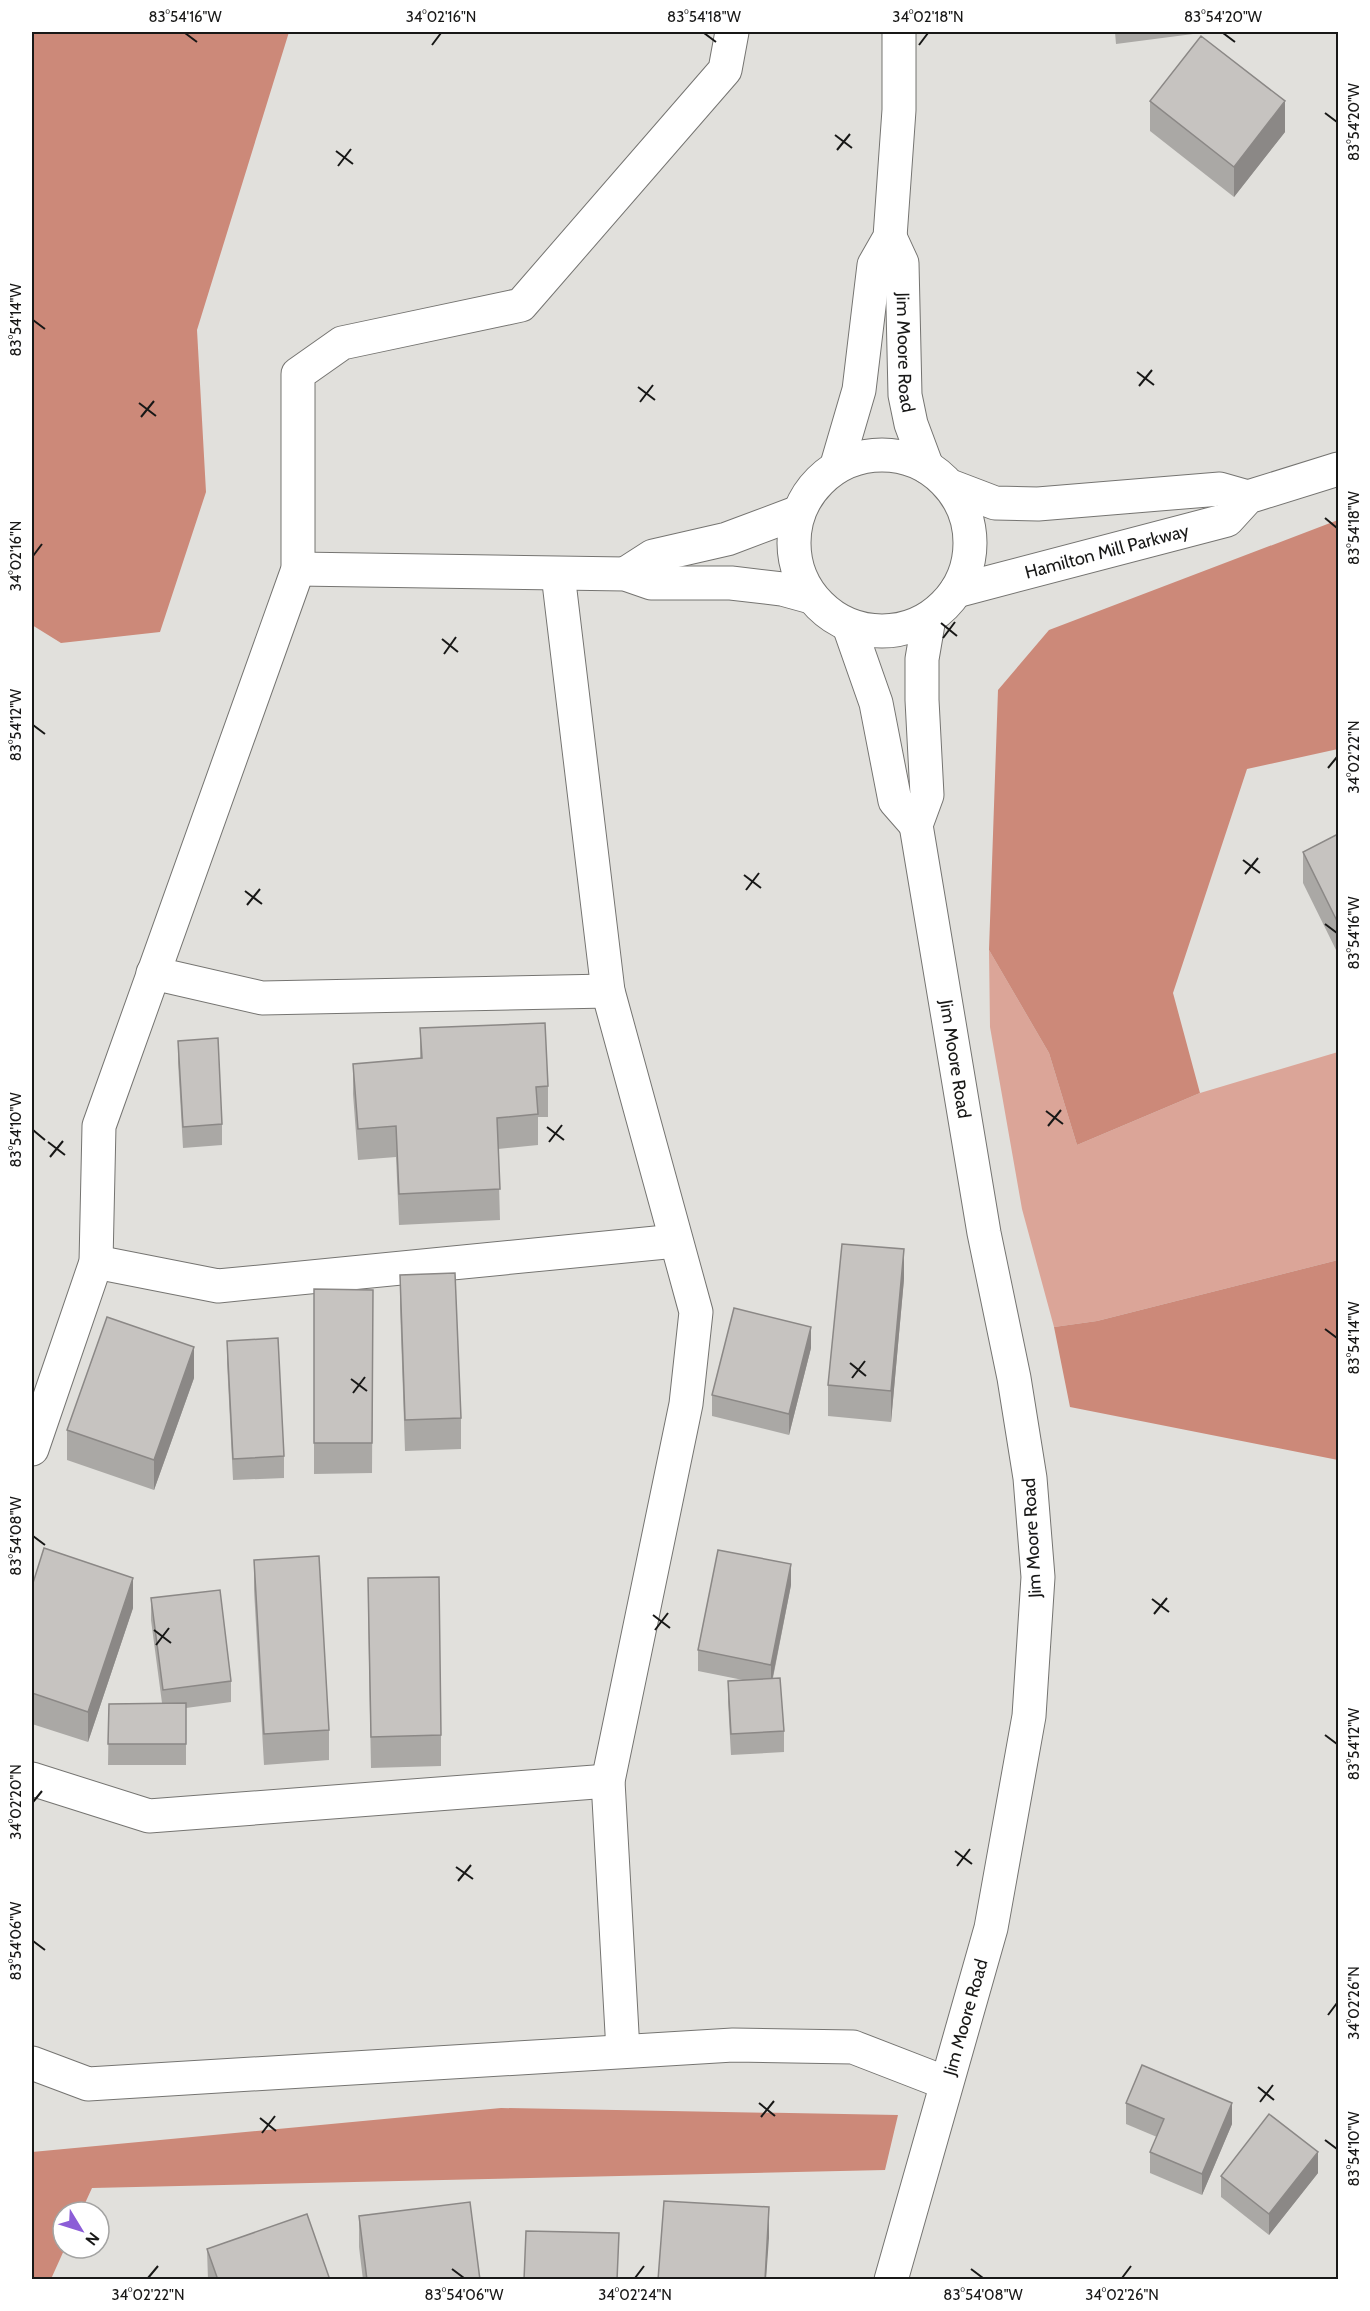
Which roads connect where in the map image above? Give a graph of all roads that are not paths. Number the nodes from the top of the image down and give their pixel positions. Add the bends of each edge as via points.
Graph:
1 (732, 32) edge
2 (899, 32) edge
3 (890, 237) junction
4 (837, 465) junction
5 (927, 467) junction
6 (1338, 469) edge
7 (953, 487) junction
8 (1248, 497) junction
9 (798, 512) junction
10 (298, 568) junction
11 (558, 574) junction
12 (625, 574) junction
13 (956, 591) junction
14 (811, 597) junction
15 (929, 618) junction
16 (849, 626) junction
17 (916, 825) junction
18 (153, 973) junction
19 (608, 991) junction
20 (676, 1241) junction
21 (96, 1262) junction
22 (32, 1449) edge
23 (32, 1779) edge
24 (608, 1781) junction
25 (623, 2051) junction
26 (32, 2063) edge
27 (946, 2083) junction
28 (891, 2280) edge

1 - 10 street via 725,70 521,305 342,343 298,374
2 - 3 street, Jim Moore Road via 899,110
3 - 4 street, Jim Moore Road via 874,265 858,390
3 - 5 street, Jim Moore Road via 902,263 905,395
4 - 5 street via 858,455 882,454 902,455
4 - 9 street
5 - 7 street
6 - 8 street
7 - 8 street via 995,503 1038,504 1220,489
7 - 13 street via 965,513 971,540 967,570
8 - 13 street, Hamilton Mill Parkway via 1227,520
9 - 12 street via 727,539 653,556
9 - 14 street via 794,545 800,576
10 - 11 street
10 - 18 street
11 - 12 street
11 - 19 street
12 - 14 street via 651,583 731,582
13 - 15 street
14 - 16 street
15 - 16 street via 902,629 874,632
15 - 17 street, Jim Moore Road via 922,659 927,795
16 - 17 street via 876,703 895,801
17 - 27 street, Jim Moore Road via 984,1233 1014,1378 1030,1478 1038,1577 1029,1716 991,1928
18 - 19 street via 262,999
18 - 21 street via 99,1126
19 - 20 street
20 - 21 street via 218,1286
20 - 24 street via 696,1312 686,1404
21 - 22 street
23 - 24 street via 149,1816
24 - 25 street
25 - 26 street via 88,2084
25 - 27 street via 733,2044 854,2047
27 - 28 street, Jim Moore Road

